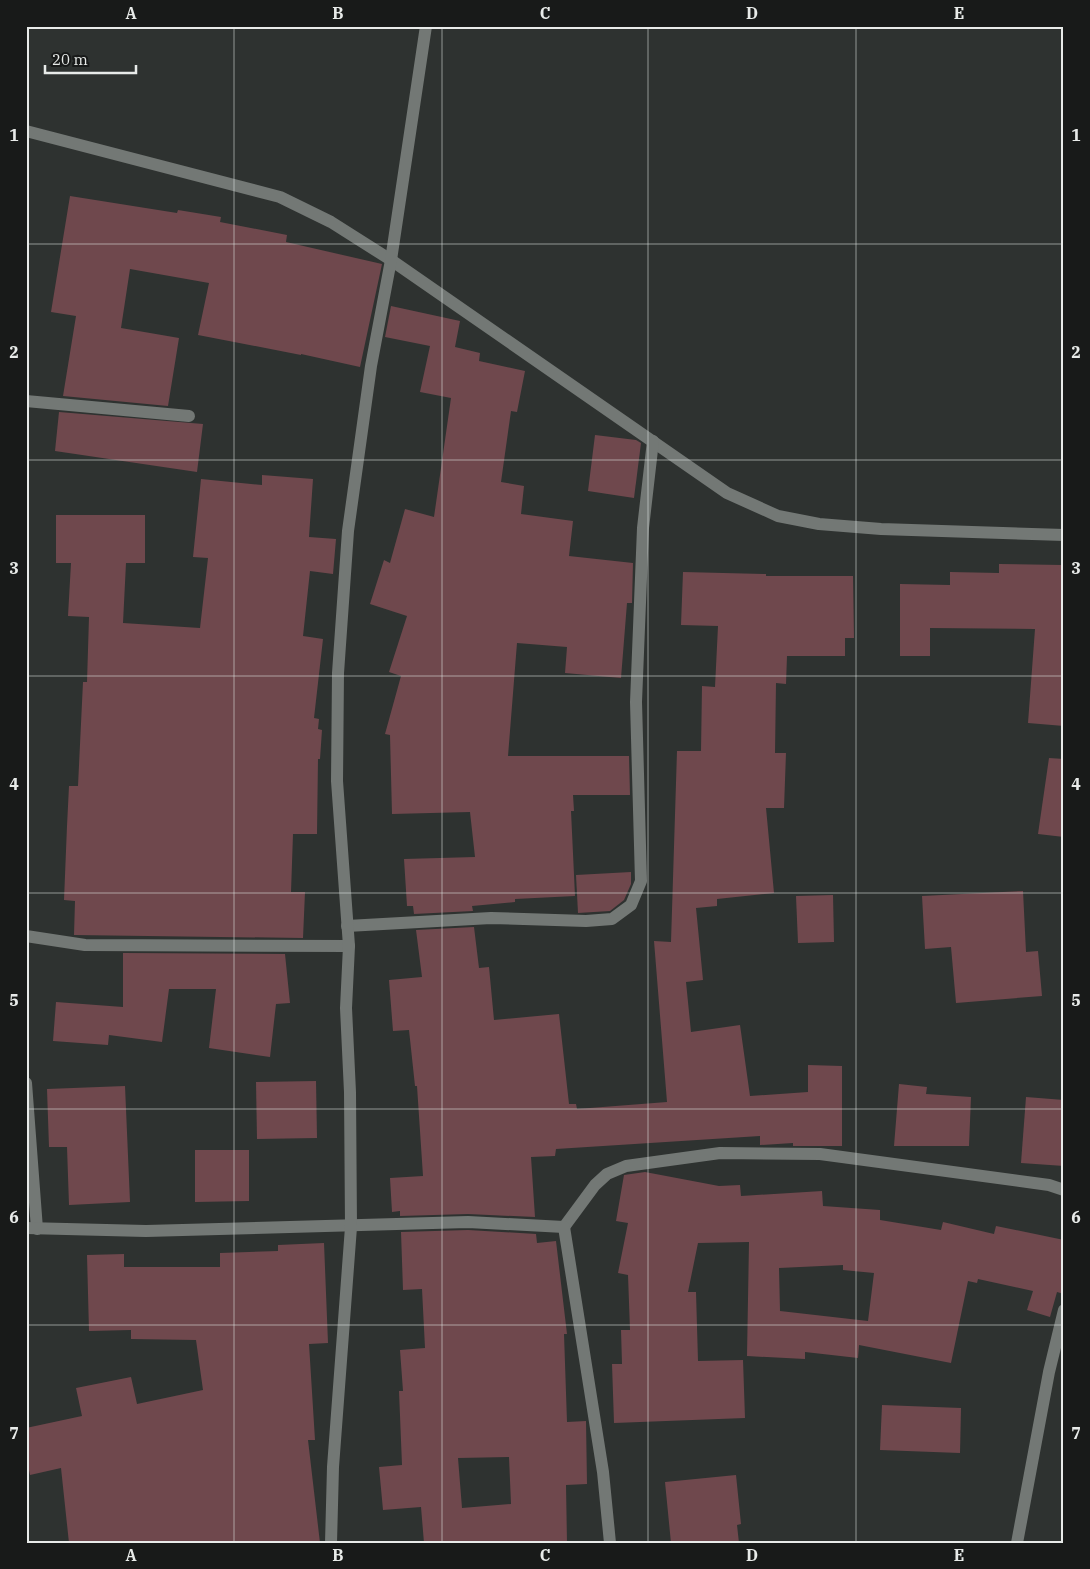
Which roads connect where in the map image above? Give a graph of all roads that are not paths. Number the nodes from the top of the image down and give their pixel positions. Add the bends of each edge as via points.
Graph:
1 (426, 26) edge
2 (26, 131) edge
3 (391, 260) junction
4 (26, 401) edge
5 (189, 416) dead end
6 (653, 441) junction
7 (1064, 535) edge
8 (347, 926) junction
9 (26, 936) edge
10 (350, 946) junction
11 (26, 1083) edge
12 (1064, 1190) edge
13 (351, 1227) junction
14 (564, 1227) junction
15 (32, 1229) edge
16 (1064, 1310) edge
17 (331, 1543) edge
18 (610, 1543) edge
19 (1017, 1543) edge

1 - 3 street
2 - 3 street via 280,197 331,222
3 - 6 street
3 - 8 street via 370,366 348,531 338,673 337,781
4 - 5 street
6 - 7 street via 727,493 778,516 819,524 881,529
6 - 8 street via 644,528 636,702 642,881 632,905 612,919 586,921 491,918
8 - 10 street
9 - 10 street via 84,945
10 - 13 street via 346,1008
11 - 15 street
12 - 14 street via 1049,1185 820,1154 720,1153 626,1166 606,1174
13 - 14 street via 468,1222
13 - 15 street via 146,1231
13 - 17 street via 333,1467
14 - 18 street via 603,1472
16 - 19 street

